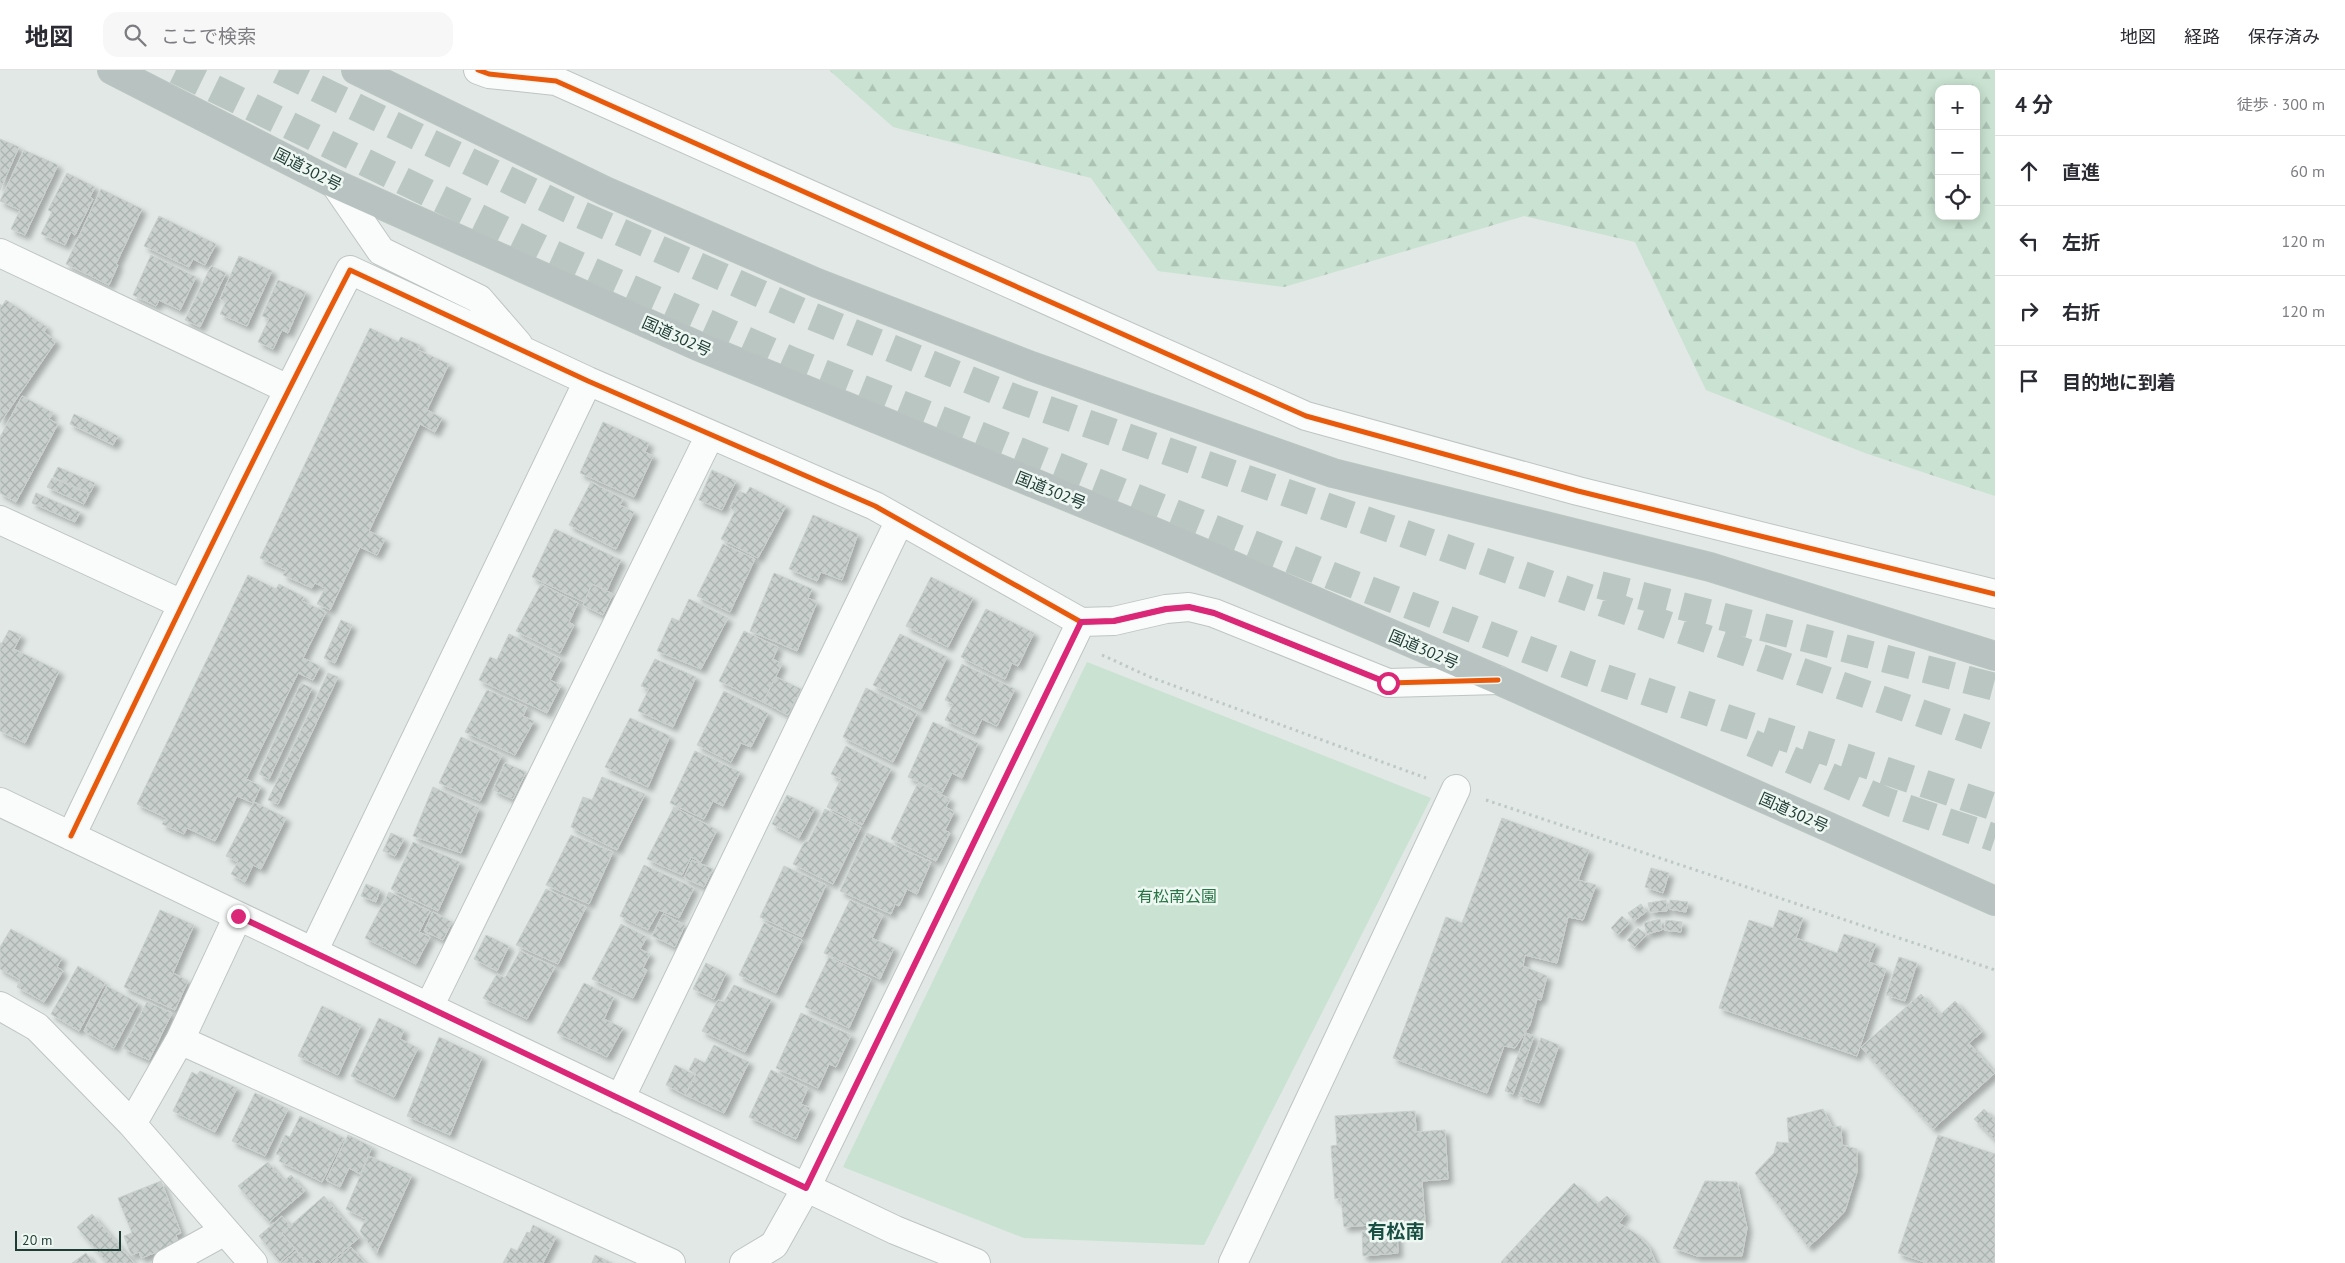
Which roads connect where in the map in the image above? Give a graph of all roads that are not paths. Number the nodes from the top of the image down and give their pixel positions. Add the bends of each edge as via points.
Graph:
1 (112, 70) edge
2 (356, 70) edge
3 (478, 70) edge
4 (335, 184) junction
5 (0, 253) edge
6 (524, 351) junction
7 (588, 381) junction
8 (288, 389) junction
9 (710, 435) junction
10 (0, 520) edge
11 (900, 520) junction
12 (1995, 594) edge
13 (182, 604) junction
14 (1076, 632) junction
15 (1995, 656) edge
16 (1498, 680) junction
17 (1456, 790) road end
18 (0, 802) edge
19 (71, 836) junction
20 (1995, 901) edge
21 (238, 916) junction
22 (312, 952) junction
23 (0, 1006) edge
24 (429, 1007) junction
25 (180, 1040) junction
26 (620, 1099) junction
27 (132, 1124) junction
28 (806, 1188) junction
29 (225, 1231) junction
30 (167, 1263) edge
31 (253, 1263) edge
32 (671, 1263) edge
33 (744, 1263) edge
34 (976, 1263) edge
35 (1233, 1263) edge

1 - 4 highway, 国道302号
2 - 15 highway via 605,191 817,283 1077,382 1332,473 1710,567
3 - 12 street via 556,81 1306,416 1578,491
4 - 6 street via 381,251 479,299
4 - 16 highway, 国道302号 via 698,346 1159,534
5 - 8 street
6 - 7 street
6 - 8 street via 350,270
7 - 9 street
7 - 22 street
8 - 13 street
9 - 11 street via 875,506
9 - 24 street
10 - 13 street
11 - 14 street
11 - 26 street
13 - 19 street
14 - 16 street via 1166,609 1189,607 1214,613 1388,683
14 - 28 street
16 - 20 highway, 国道302号
17 - 35 street
18 - 19 street
19 - 21 street
21 - 22 street
21 - 25 street
22 - 24 street
23 - 27 street via 36,1027
24 - 26 street
25 - 27 street
25 - 32 street
26 - 28 street
27 - 29 street
28 - 33 street via 774,1245
28 - 34 street via 895,1230
29 - 30 street
29 - 31 street

